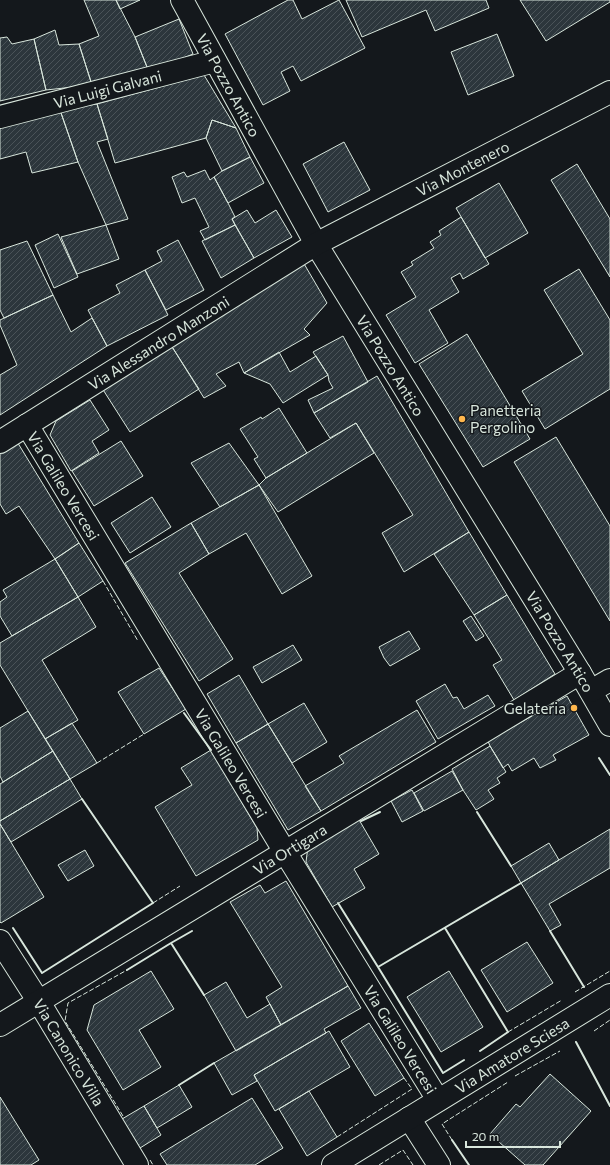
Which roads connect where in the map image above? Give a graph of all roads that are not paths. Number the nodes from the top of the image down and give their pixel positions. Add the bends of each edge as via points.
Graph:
1 (182, 0) edge
2 (215, 61) junction
3 (610, 92) edge
4 (0, 117) edge
5 (316, 244) junction
6 (26, 425) junction
7 (0, 442) edge
8 (580, 672) junction
9 (610, 680) edge
10 (591, 692) junction
11 (610, 724) edge
12 (285, 852) junction
13 (0, 941) edge
14 (610, 995) edge
15 (39, 1002) junction
16 (0, 1025) edge
17 (438, 1100) junction
18 (409, 1118) junction
19 (137, 1165) edge
20 (333, 1165) edge
21 (439, 1165) edge

1 - 2 street, Via Pozzo Antico
2 - 4 street, Via Luigi Galvani
2 - 5 street, Via Pozzo Antico
3 - 5 street, Via Montenero
5 - 6 street, Via Alessandro Manzoni
5 - 8 street, Via Pozzo Antico
6 - 7 street, Via Alessandro Manzoni
6 - 12 street, Via Galileo Vercesi
8 - 10 street, Via Pozzo Antico
8 - 12 street, Via Ortigara
9 - 10 street
10 - 11 street, Via Pozzo Antico
12 - 15 street, Via Ortigara
12 - 17 street, Via Galileo Vercesi
13 - 15 street, Via Canonico Villa
14 - 17 street, Via Amatore Sciesa
15 - 16 street, Via Ortigara
15 - 19 street, Via Canonico Villa
17 - 18 street, Via Amatore Sciesa
18 - 20 street, Via Amatore Sciesa
18 - 21 street

